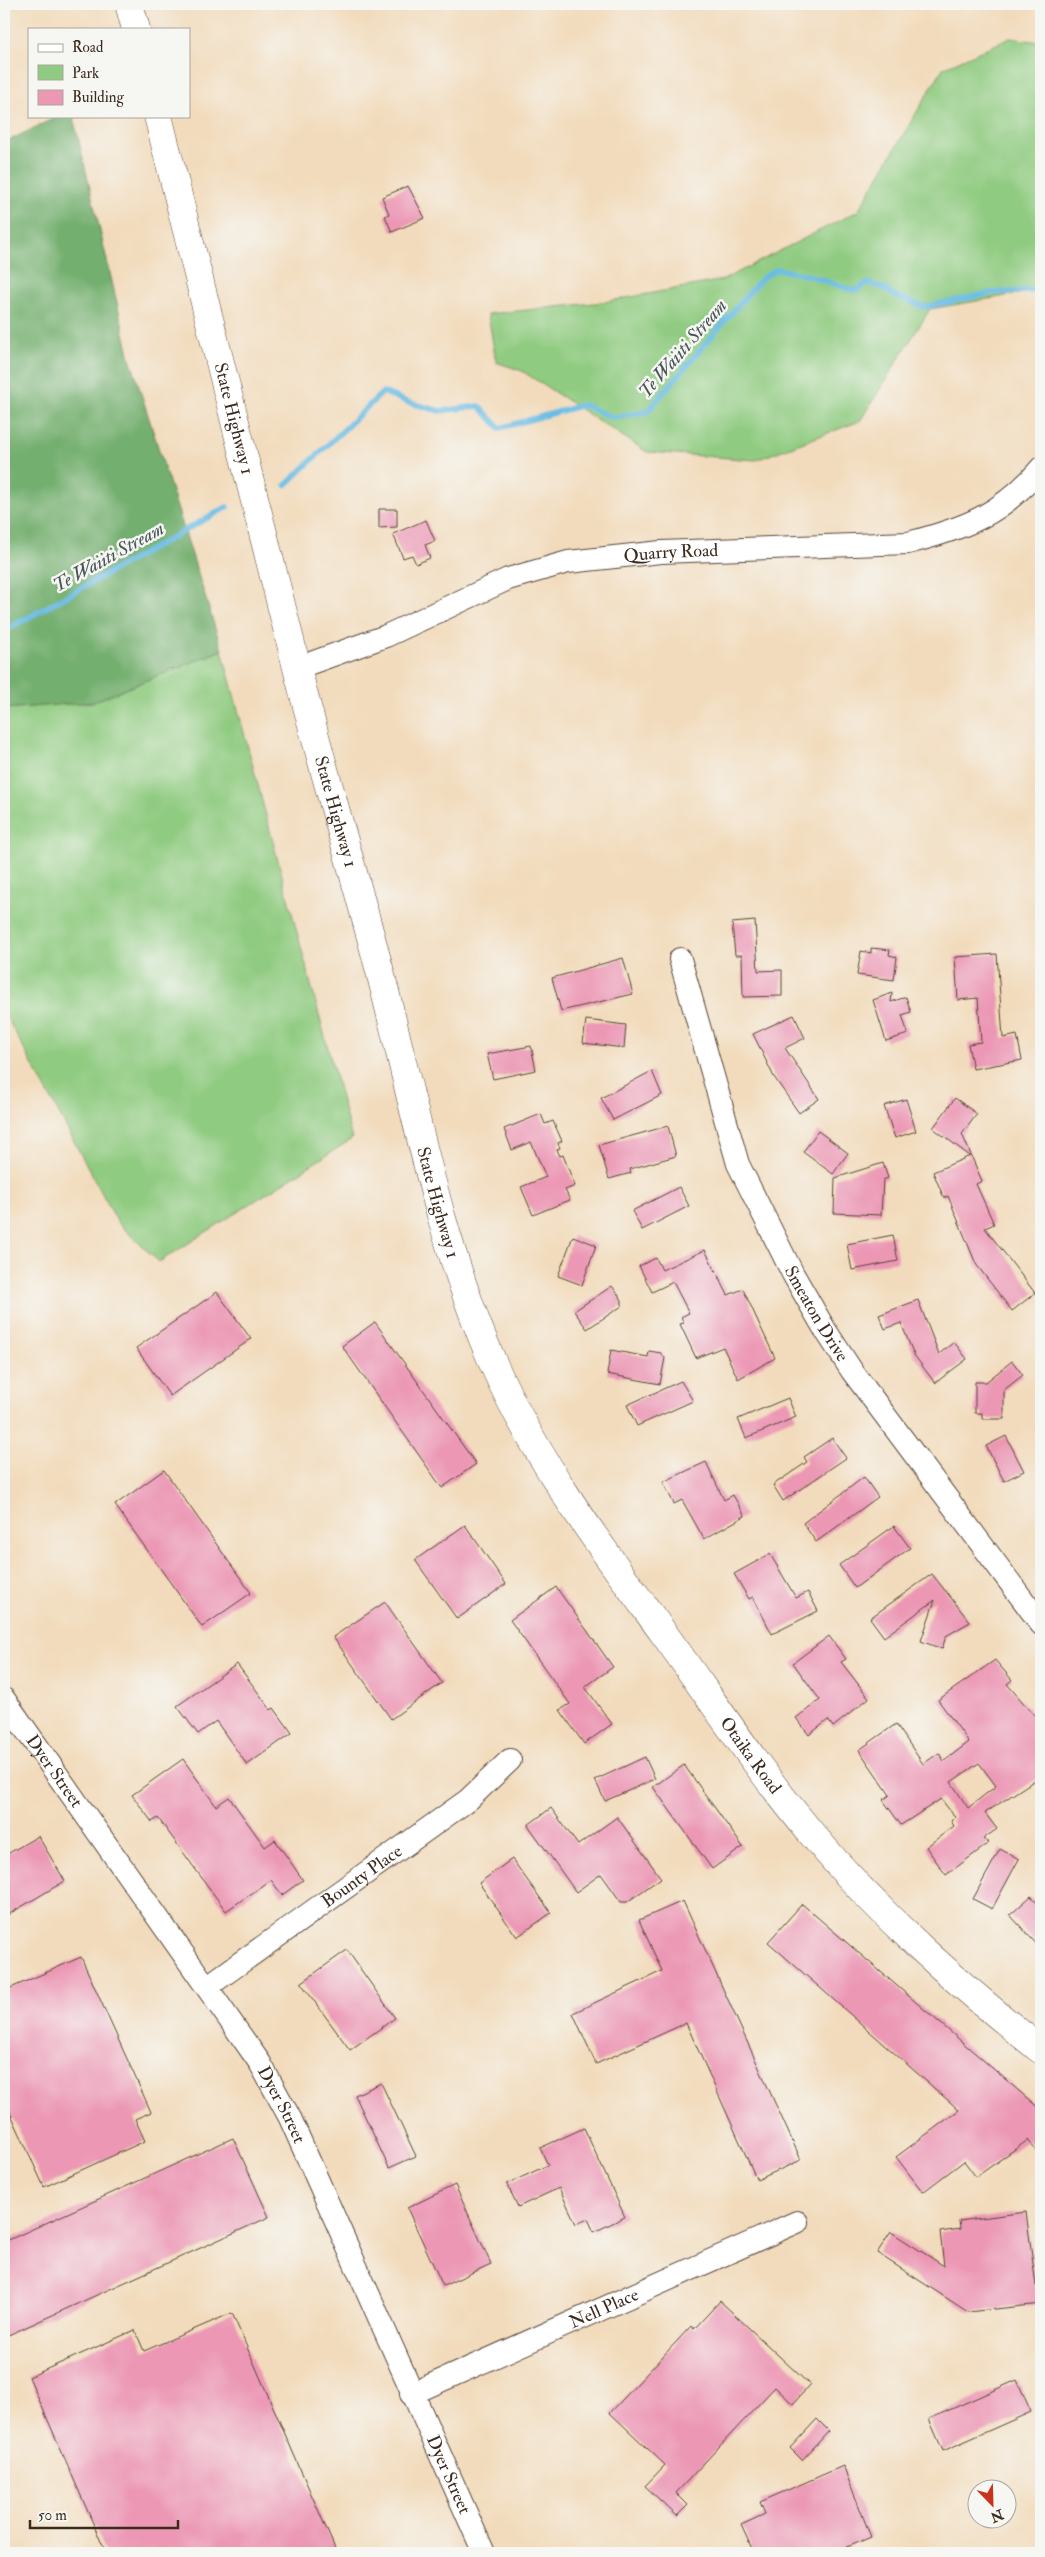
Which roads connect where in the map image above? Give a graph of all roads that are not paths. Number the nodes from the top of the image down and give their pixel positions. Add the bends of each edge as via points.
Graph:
1 (129, 4) edge
2 (136, 28) edge
3 (159, 118) edge
4 (1041, 468) edge
5 (297, 668) junction
6 (680, 959) dead end
7 (561, 1487) joint
8 (1041, 1624) edge
9 (4, 1699) edge
10 (510, 1760) dead end
11 (208, 1986) junction
12 (974, 1996) junction
13 (1041, 2050) edge
14 (1041, 2072) edge
15 (797, 2222) dead end
16 (411, 2394) junction
17 (484, 2553) edge

1 - 2 highway
3 - 5 highway, State Highway 1
4 - 5 street, Quarry Road via 1028,483 986,517 944,534 908,543 661,552 568,562 508,579 386,636
5 - 7 highway, State Highway 1 via 378,962 430,1170 467,1296 493,1364 522,1422
6 - 8 street, Smeaton Drive via 732,1149 781,1252 852,1371
7 - 12 highway, Otaika Road via 640,1601 810,1832 854,1882
9 - 11 street, Dyer Street
10 - 11 street, Bounty Place via 468,1800
11 - 16 street, Dyer Street via 260,2062 290,2118
12 - 13 highway, Otaika Road
12 - 14 highway, Otaika Road
15 - 16 street, Nell Place
16 - 17 street, Dyer Street

